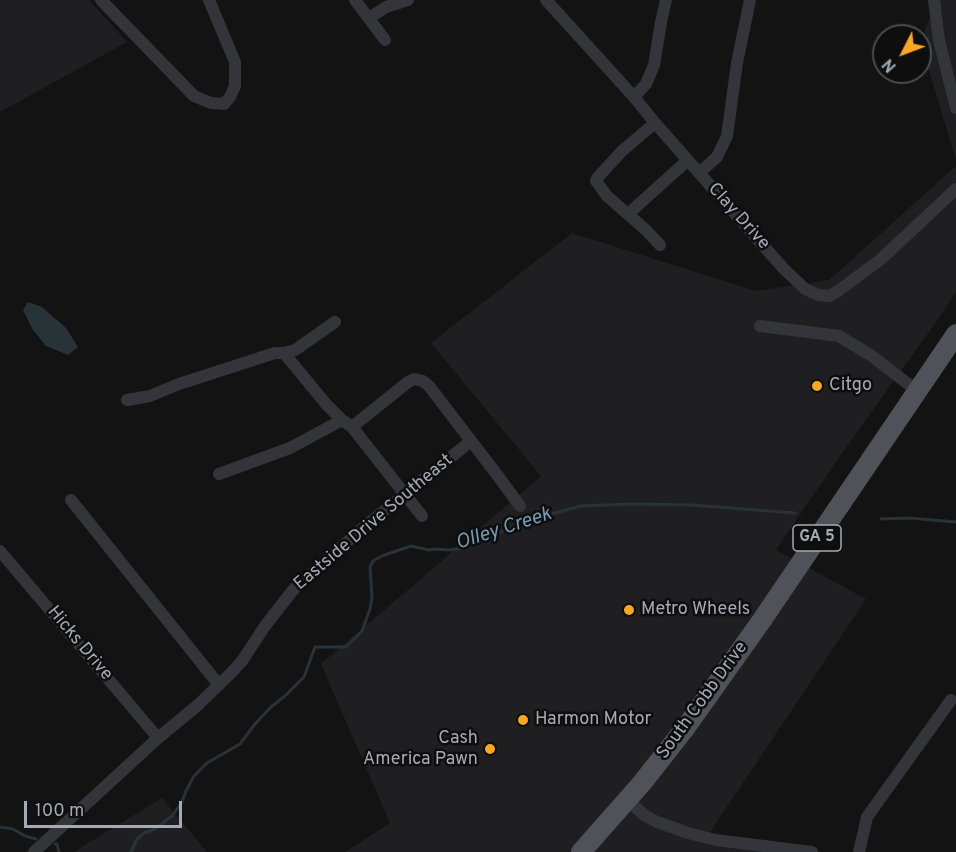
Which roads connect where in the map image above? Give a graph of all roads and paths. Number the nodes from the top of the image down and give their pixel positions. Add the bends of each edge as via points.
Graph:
1 (101, 0) edge
2 (209, 0) edge
3 (355, 0) edge
4 (408, 0) edge
5 (546, 0) edge
6 (666, 0) edge
7 (750, 0) edge
8 (934, 0) edge
9 (369, 18) junction
10 (385, 40) dead end
11 (634, 97) junction
12 (956, 108) edge
13 (655, 123) junction
14 (688, 160) junction
15 (699, 173) junction
16 (956, 189) edge
17 (628, 214) junction
18 (660, 245) dead end
19 (335, 322) dead end
20 (760, 327) dead end
21 (956, 334) edge
22 (284, 353) junction
23 (917, 391) junction
24 (127, 400) dead end
25 (347, 423) junction
26 (471, 441) junction
27 (219, 474) dead end
28 (404, 494) junction
29 (71, 500) dead end
30 (520, 506) dead end
31 (422, 516) dead end
32 (0, 551) edge
33 (219, 685) junction
34 (951, 700) dead end
35 (158, 738) junction
36 (628, 800) junction
37 (34, 852) edge
38 (581, 852) edge
39 (812, 852) edge
40 (859, 852) edge

1 - 2 street via 194,96 224,104 235,87 235,62
3 - 9 street
4 - 9 street
5 - 11 street, Clay Drive
6 - 11 street via 654,64 646,84
7 - 15 street via 728,136 717,156
8 - 12 street via 939,40
9 - 10 street
11 - 13 street, Clay Drive
13 - 14 street, Clay Drive
13 - 17 street via 622,151 596,182
14 - 15 street, Clay Drive
14 - 17 street
15 - 16 street, Clay Drive via 783,268 806,289 828,296 880,260
17 - 18 street
19 - 22 street via 295,350
20 - 23 street via 839,336
21 - 23 main road, South Cobb Drive / GA 5
22 - 24 street
22 - 25 street
23 - 36 main road, South Cobb Drive / GA 5 via 686,727
25 - 26 street via 418,379 429,386
25 - 27 street
25 - 28 street
26 - 28 street, Eastside Drive Southeast
26 - 30 street
28 - 31 street
28 - 33 street, Eastside Drive Southeast via 293,590 242,661
29 - 33 street
32 - 35 street, Hicks Drive
33 - 35 street, Eastside Drive Southeast
34 - 40 street via 867,818
35 - 37 street, Eastside Drive Southeast
36 - 38 main road, South Cobb Drive / GA 5
36 - 39 street via 644,815 688,833

